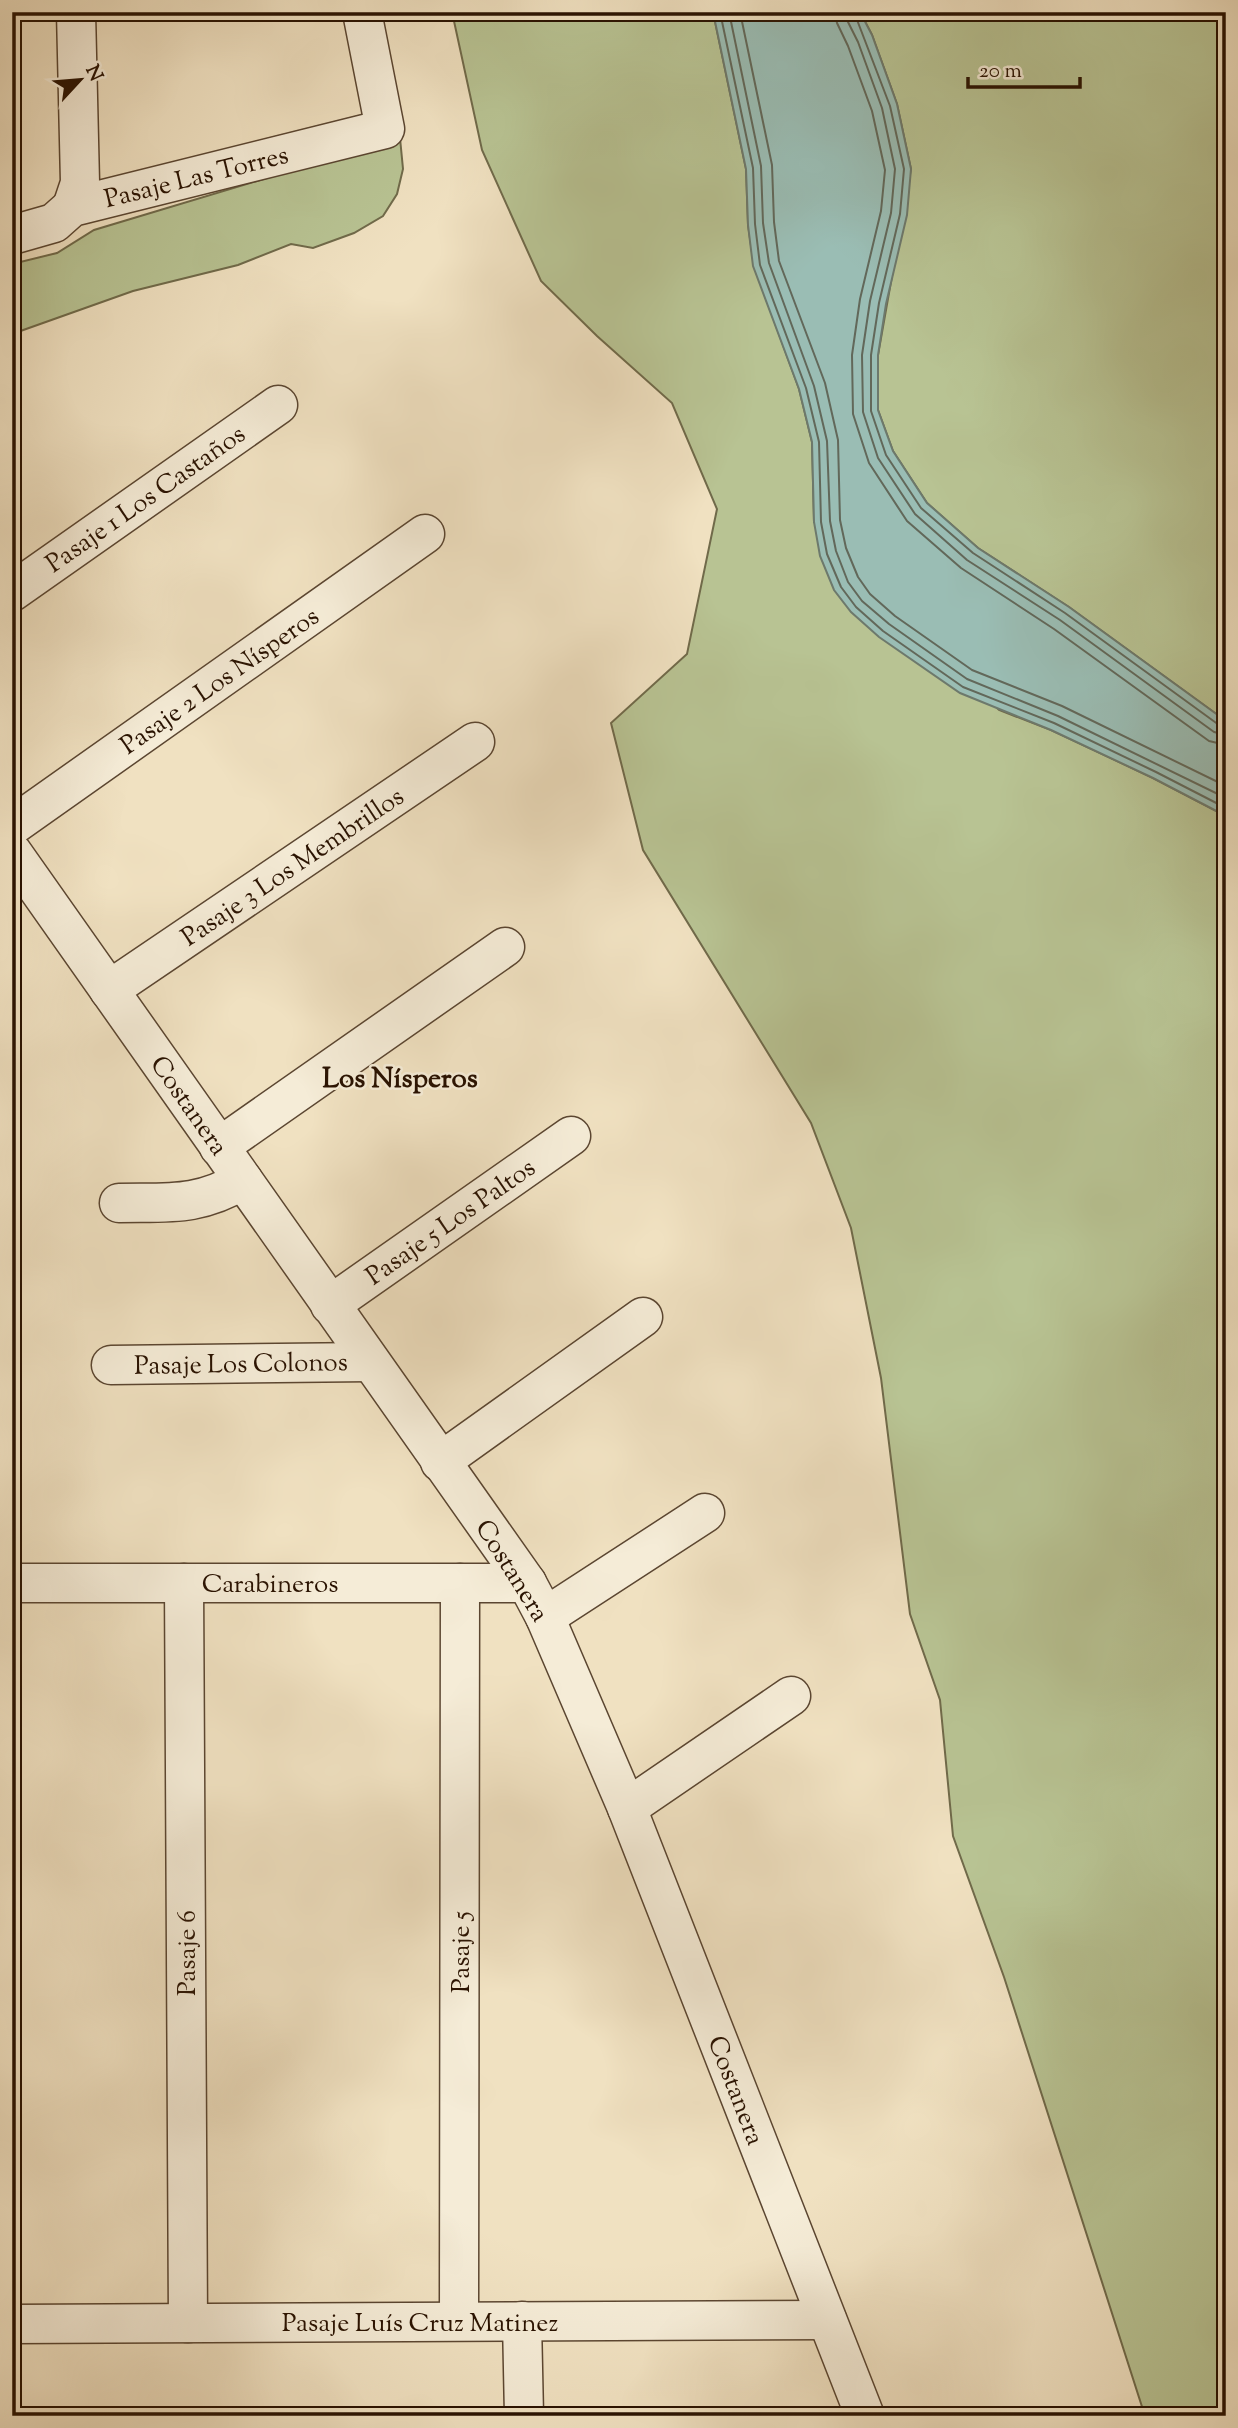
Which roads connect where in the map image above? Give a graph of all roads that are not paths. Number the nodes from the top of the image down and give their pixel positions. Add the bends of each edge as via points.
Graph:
1 (76, 12) edge
2 (362, 12) edge
3 (72, 207) junction
4 (12, 235) edge
5 (278, 405) dead end
6 (425, 534) dead end
7 (12, 592) edge
8 (475, 742) dead end
9 (12, 826) edge
10 (12, 852) edge
11 (505, 947) dead end
12 (109, 990) junction
13 (571, 1136) dead end
14 (219, 1147) junction
15 (243, 1180) junction
16 (118, 1203) dead end
17 (330, 1305) junction
18 (643, 1317) dead end
19 (370, 1362) junction
20 (111, 1365) dead end
21 (440, 1462) junction
22 (705, 1513) dead end
23 (12, 1583) edge
24 (184, 1583) junction
25 (460, 1583) junction
26 (527, 1583) junction
27 (545, 1617) junction
28 (791, 1696) dead end
29 (626, 1808) junction
30 (827, 2320) junction
31 (459, 2321) junction
32 (522, 2321) junction
33 (188, 2322) junction
34 (12, 2323) edge
35 (524, 2416) edge
36 (865, 2416) edge

1 - 3 street via 80,183
2 - 3 street, Pasaje Las Torres via 385,129
3 - 4 street, Pasaje Las Torres via 54,223
5 - 7 street, Pasaje 1 Los Castaños
6 - 9 street, Pasaje 2 Los Nísperos
8 - 12 street, Pasaje 3 Los Membrillos
10 - 12 street, Costanera
11 - 14 street
12 - 14 street, Costanera
13 - 17 street, Pasaje 5 Los Paltos
14 - 15 street, Costanera
15 - 16 street via 199,1200
15 - 17 street, Costanera
17 - 19 street, Costanera
18 - 21 street
19 - 20 street, Pasaje Los Colonos
19 - 21 street, Costanera
21 - 26 street, Costanera
22 - 27 street
23 - 24 street, Carabineros
24 - 25 street, Carabineros
24 - 33 street, Pasaje 6
25 - 26 street, Carabineros
25 - 31 street, Pasaje 5
26 - 27 street, Costanera
27 - 29 street, Costanera
28 - 29 street
29 - 30 street, Costanera
30 - 32 street, Pasaje Luís Cruz Matinez
30 - 36 street, Costanera
31 - 32 street, Pasaje Luís Cruz Matinez
31 - 33 street, Pasaje Luís Cruz Matinez
32 - 35 street
33 - 34 street, Pasaje Luís Cruz Matinez

